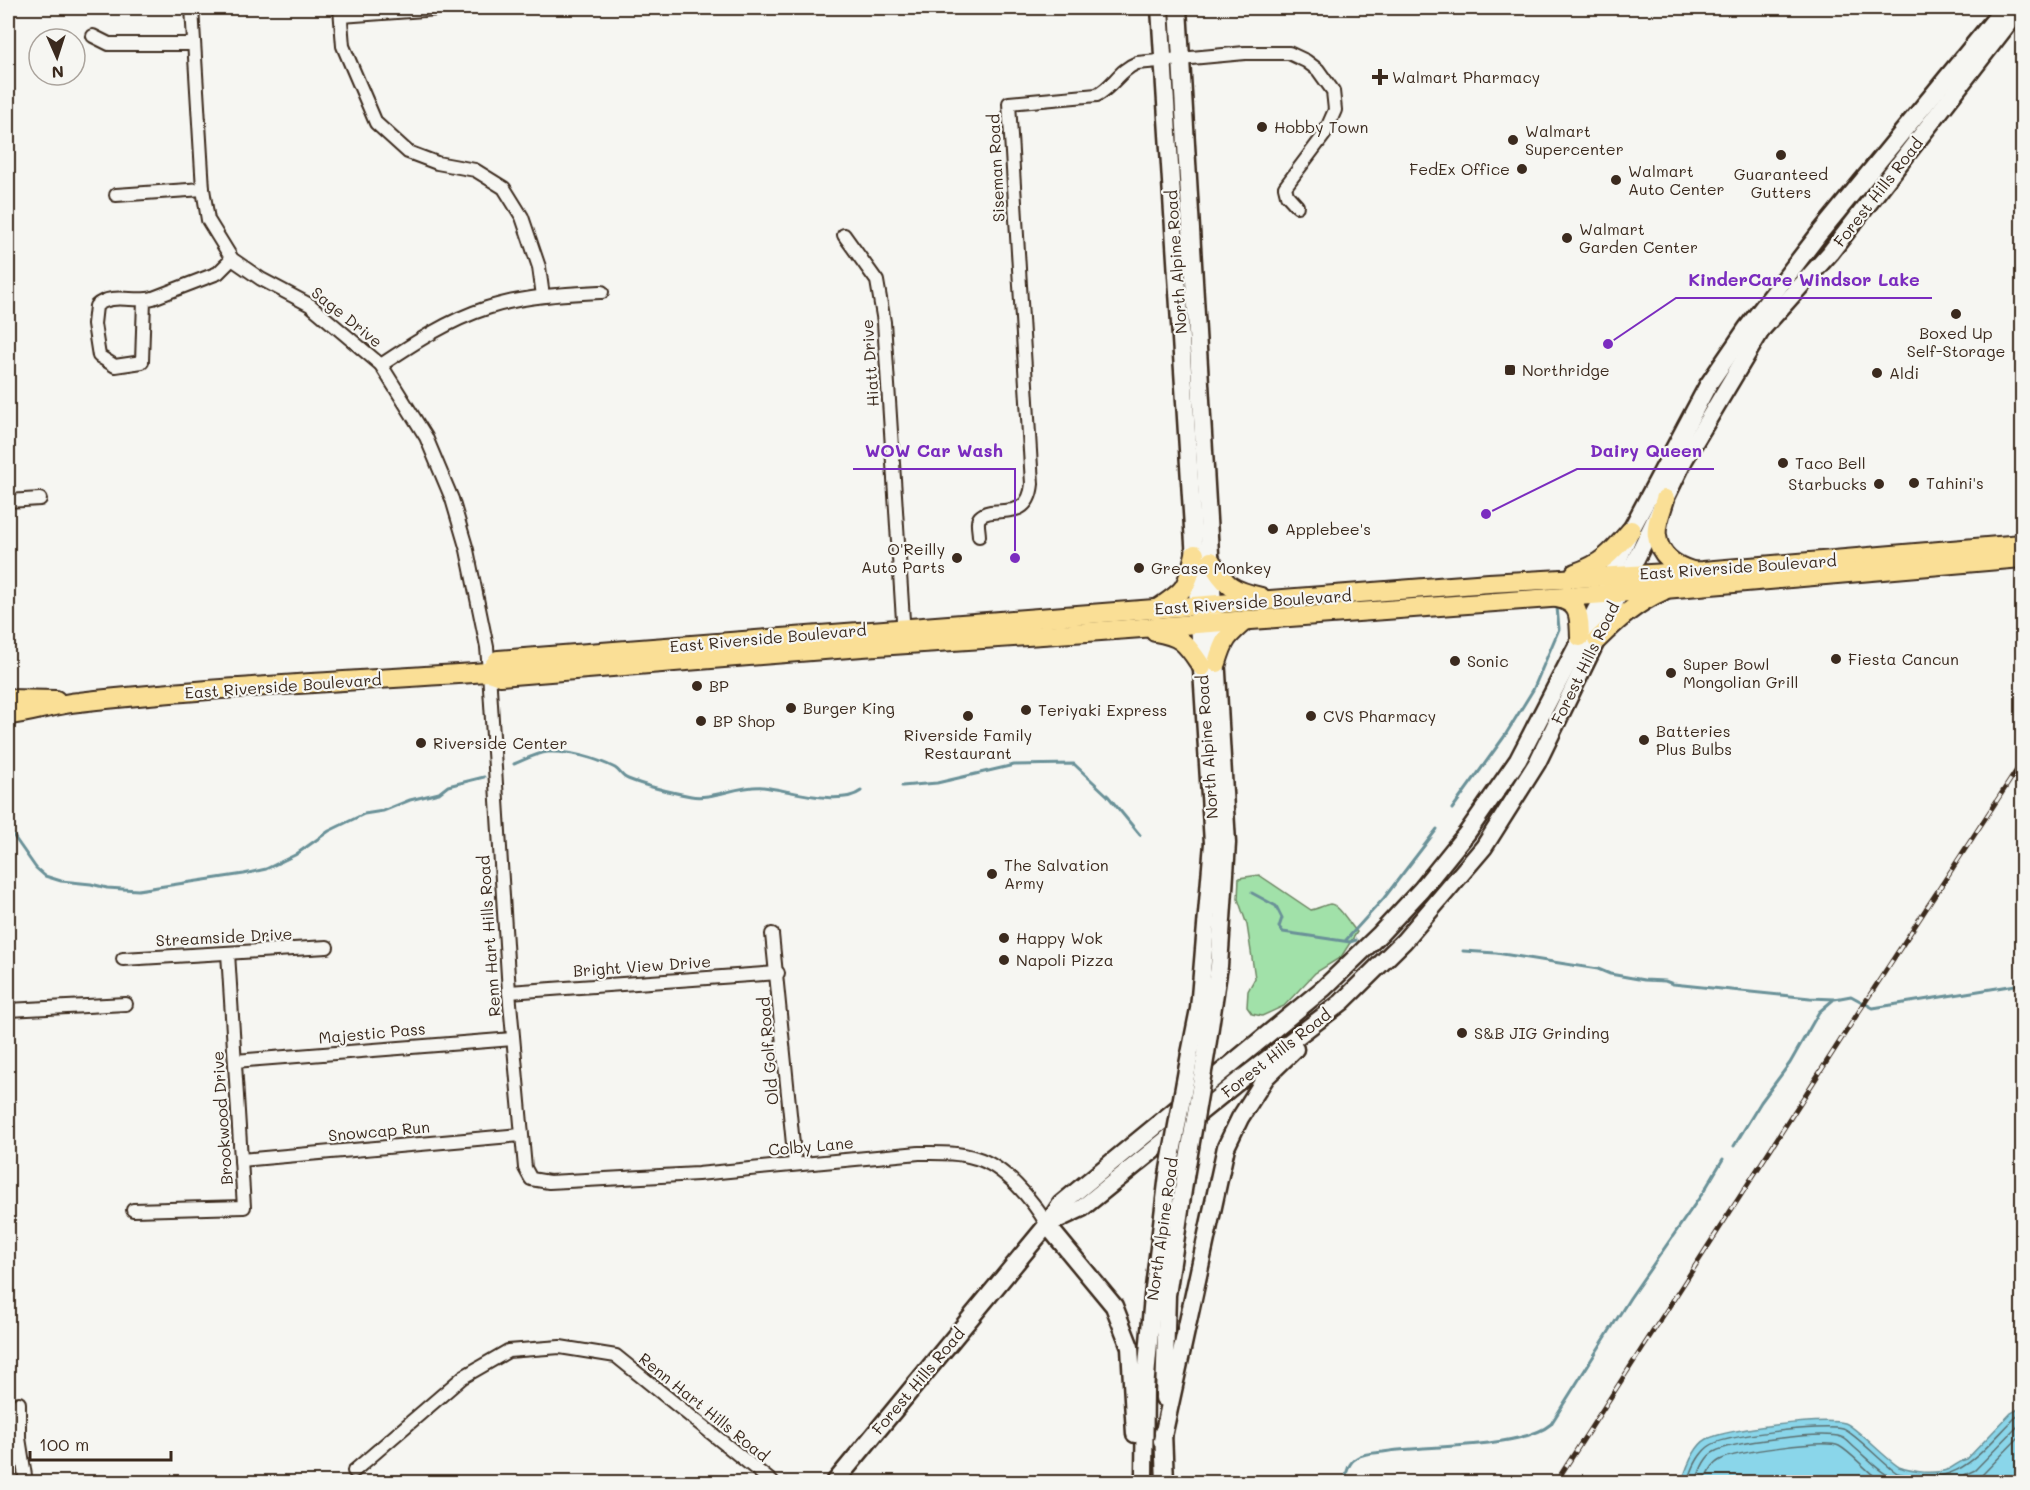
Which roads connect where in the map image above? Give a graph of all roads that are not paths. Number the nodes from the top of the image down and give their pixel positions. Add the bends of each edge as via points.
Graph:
1 (192, 8) edge
2 (452, 8) edge
3 (1161, 8) edge
4 (1178, 8) edge
5 (2004, 8) edge
6 (2020, 8) edge
7 (341, 12) edge
8 (93, 36) dead end
9 (194, 44) junction
10 (1182, 60) junction
11 (1164, 61) junction
12 (203, 189) junction
13 (116, 195) dead end
14 (1297, 207) dead end
15 (844, 236) dead end
16 (232, 259) junction
17 (602, 292) dead end
18 (543, 296) junction
19 (144, 300) junction
20 (381, 365) junction
21 (1198, 463) junction
22 (40, 499) dead end
23 (1665, 499) junction
24 (8, 501) edge
25 (1631, 530) junction
26 (979, 536) dead end
27 (2022, 544) edge
28 (1203, 558) junction
29 (2022, 558) edge
30 (1694, 572) junction
31 (1537, 580) junction
32 (1616, 584) junction
33 (1673, 587) junction
34 (1543, 598) junction
35 (1278, 600) junction
36 (1155, 610) junction
37 (1207, 615) junction
38 (1246, 620) junction
39 (1135, 629) junction
40 (904, 636) junction
41 (1588, 639) junction
42 (1210, 665) junction
43 (489, 672) junction
44 (8, 699) edge
45 (76, 702) junction
46 (8, 715) edge
47 (772, 934) dead end
48 (327, 947) dead end
49 (228, 953) junction
50 (123, 959) dead end
51 (778, 973) junction
52 (509, 992) junction
53 (1342, 1002) junction
54 (126, 1004) dead end
55 (8, 1010) edge
56 (513, 1039) junction
57 (235, 1061) junction
58 (521, 1135) junction
59 (241, 1160) junction
60 (795, 1164) junction
61 (1176, 1176) junction
62 (549, 1182) joint
63 (133, 1210) dead end
64 (1047, 1225) junction
65 (19, 1403) dead end
66 (13, 1438) edge
67 (1162, 1441) junction
68 (354, 1471) dead end
69 (26, 1482) edge
70 (772, 1482) edge
71 (835, 1482) edge
72 (1142, 1482) edge
73 (1165, 1482) edge

1 - 9 street, Sage Drive
2 - 7 street
3 - 11 street, North Alpine Road
4 - 10 street, North Alpine Road
5 - 25 street, Forest Hills Road via 1747,328 1708,385
6 - 23 street, Forest Hills Road via 1830,253 1762,329 1684,459
7 - 18 street via 344,46 376,123 408,152 437,163 475,170 504,188 522,218
8 - 9 street via 109,44
9 - 12 street, Sage Drive
10 - 11 street, Siseman Road
10 - 14 street, Siseman Road via 1289,53 1318,70 1333,91 1335,110 1324,135 1285,187
10 - 21 street, North Alpine Road
11 - 21 street, North Alpine Road via 1179,317
11 - 26 street, Siseman Road via 1129,66 1097,94 1009,103 1032,484 1027,500 1020,506 980,517
12 - 13 street
12 - 16 street, Sage Drive via 208,220
15 - 40 street, Hiatt Drive via 877,281 884,322
16 - 19 street via 218,273
16 - 20 street, Sage Drive via 309,305
17 - 18 street
18 - 20 street via 479,311 418,340
19 - 19 street via 116,298 96,306 94,324 99,356 115,366 142,362
20 - 43 street, Sage Drive via 426,437 452,499 472,570
21 - 28 street, North Alpine Road
22 - 24 street
23 - 30 main road via 1657,537 1667,558
23 - 32 street, Forest Hills Road
25 - 31 main road via 1608,557 1592,568
25 - 32 street, Forest Hills Road
27 - 30 main road, East Riverside Boulevard
28 - 35 main road via 1225,583 1242,593
28 - 36 main road via 1182,592
28 - 37 street, North Alpine Road
29 - 33 main road, East Riverside Boulevard
30 - 32 main road, East Riverside Boulevard
31 - 32 main road, East Riverside Boulevard
31 - 35 main road, East Riverside Boulevard
32 - 33 main road, East Riverside Boulevard
32 - 34 main road, East Riverside Boulevard
32 - 41 street, Forest Hills Road
33 - 41 main road via 1653,595
34 - 38 main road, East Riverside Boulevard
34 - 41 main road via 1556,597 1574,605
35 - 37 main road, East Riverside Boulevard
36 - 37 main road, East Riverside Boulevard
36 - 40 main road, East Riverside Boulevard
37 - 38 main road, East Riverside Boulevard
37 - 39 main road, East Riverside Boulevard
37 - 42 street, North Alpine Road
38 - 42 main road via 1229,635
39 - 40 main road, East Riverside Boulevard
39 - 42 main road via 1174,635
40 - 43 main road, East Riverside Boulevard via 500,676
41 - 53 street, Forest Hills Road via 1537,763 1484,847 1404,941
41 - 64 street, Forest Hills Road via 1518,760 1421,890 1324,988 1061,1204
42 - 61 street, North Alpine Road, bridge via 1227,843 1220,966 1198,1054
43 - 45 main road, East Riverside Boulevard
43 - 52 street, Renn Hart Hills Road
44 - 45 main road, East Riverside Boulevard
45 - 46 main road, East Riverside Boulevard
47 - 51 street, Old Golf Road
48 - 49 street, Streamside Drive
49 - 50 street, Streamside Drive
49 - 57 street, Brookwood Drive
51 - 52 street, Bright View Drive
51 - 60 street, Old Golf Road
52 - 56 street, Renn Hart Hills Road
53 - 64 street, Forest Hills Road via 1082,1208
53 - 67 street via 1266,1077 1226,1147
54 - 55 street
56 - 57 street, Majestic Pass
56 - 58 street, Renn Hart Hills Road
57 - 59 street, Brookwood Drive
58 - 59 street, Snowcap Run
58 - 62 street, Renn Hart Hills Road via 525,1168 531,1179
59 - 63 street, Brookwood Drive via 244,1207
60 - 62 street, Colby Lane
60 - 64 street, Colby Lane via 919,1153 978,1158 1003,1172 1035,1204
61 - 67 street, North Alpine Road
61 - 72 street, North Alpine Road via 1153,1296
64 - 71 street, Forest Hills Road
64 - 72 street via 1114,1306 1130,1347 1137,1476
65 - 66 street
66 - 69 street
67 - 73 street, North Alpine Road
68 - 70 street, Renn Hart Hills Road via 463,1377 508,1351 560,1347 615,1356

